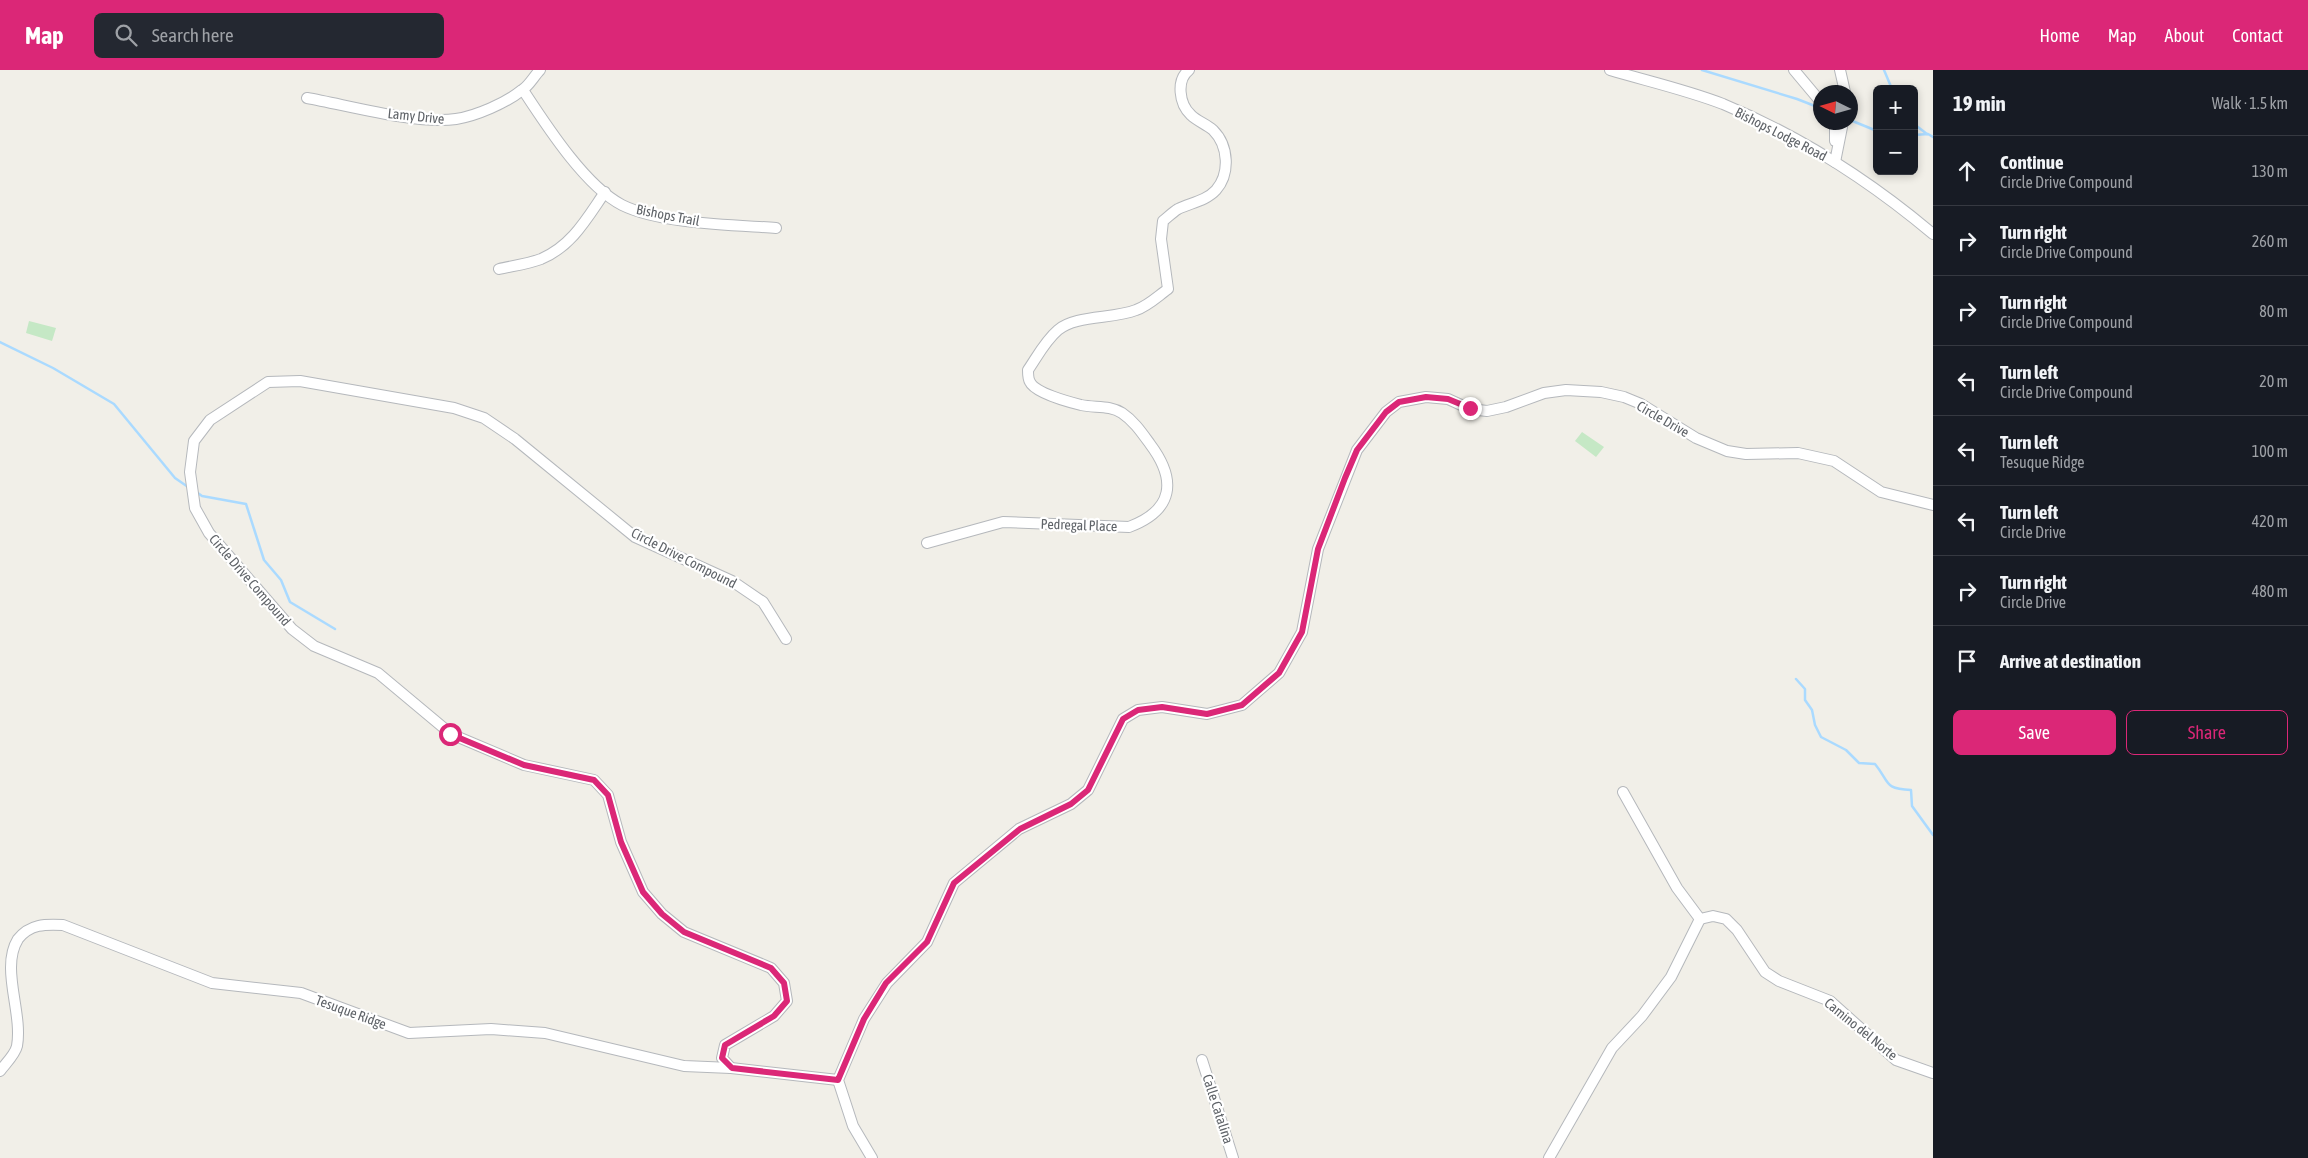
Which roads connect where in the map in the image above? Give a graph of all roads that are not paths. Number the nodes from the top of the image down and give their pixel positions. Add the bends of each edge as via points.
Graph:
1 (540, 70) edge
2 (1189, 70) edge
3 (1610, 70) edge
4 (1794, 70) edge
5 (1840, 70) edge
6 (1843, 85) edge
7 (523, 90) junction
8 (1813, 92) edge
9 (308, 98) dead end
10 (1834, 130) edge
11 (1841, 130) edge
12 (1835, 162) junction
13 (604, 192) junction
14 (776, 228) dead end
15 (1933, 234) edge
16 (499, 270) dead end
17 (1933, 505) edge
18 (927, 543) dead end
19 (786, 639) dead end
20 (1623, 792) dead end
21 (1700, 919) junction
22 (1202, 1060) dead end
23 (732, 1068) junction
24 (0, 1071) edge
25 (1933, 1072) edge
26 (838, 1080) junction
27 (872, 1158) edge
28 (1233, 1158) edge
29 (1549, 1158) edge

1 - 7 street, Lamy Drive
2 - 18 street, Pedregal Place via 1184,74 1180,88 1182,100 1189,114 1214,131 1227,161 1216,191 1178,209 1163,221 1162,247 1168,289 1136,310 1075,321 1059,329 1049,338 1028,370 1030,382 1036,390 1081,405 1108,408 1121,413 1139,428 1160,456 1167,472 1165,500 1141,523 1129,527 1003,522
3 - 12 street, Bishops Lodge Road via 1722,104 1780,130
4 - 8 street
5 - 6 street
7 - 9 street, Lamy Drive via 479,113 454,120 430,120
7 - 13 street, Bishops Trail via 553,136
10 - 12 street
11 - 12 street
12 - 15 street, Bishops Lodge Road
13 - 14 street, Bishops Trail via 623,205 647,213
13 - 16 street via 575,236 562,247 541,259
17 - 26 street, Circle Drive via 1881,492 1834,460 1798,453 1727,451 1696,438 1641,404 1601,392 1566,390 1544,393 1487,411 1448,399 1426,397 1399,402 1386,412 1357,450 1318,549 1302,632 1279,673 1242,705 1207,714 1162,707 1138,710 1123,719 1088,790 1071,804 1020,829 954,883 927,942 886,983 864,1019
19 - 23 street, Circle Drive Compound via 763,602 732,580 636,537 515,439 484,418 454,408 300,381 268,382 210,420 194,441 190,472 195,508 208,533 292,629 314,646 378,673 450,734 524,765 594,780 608,795 621,842 643,892 662,914 684,932 771,968 784,983 787,1001 774,1016 725,1045 722,1058
20 - 21 street via 1677,888
21 - 25 street, Camino del Norte via 1713,916 1726,919 1765,972 1779,981 1830,1001 1896,1060
21 - 29 street via 1671,977 1642,1016 1612,1048
22 - 28 street, Calle Catalina
23 - 24 street, Tesuque Ridge via 684,1066 545,1033 491,1029 409,1032 301,993 212,983 63,925 43,924 24,932 12,945 6,968 18,1032 16,1049
23 - 26 street, Tesuque Ridge
26 - 27 street via 853,1126

